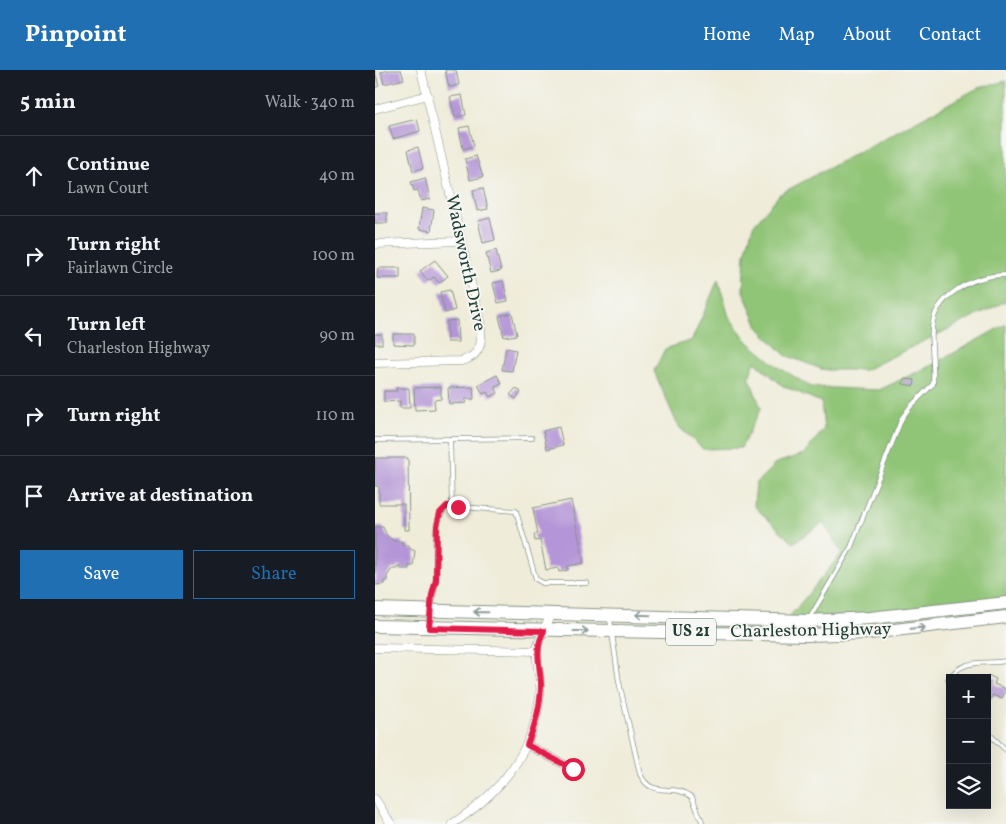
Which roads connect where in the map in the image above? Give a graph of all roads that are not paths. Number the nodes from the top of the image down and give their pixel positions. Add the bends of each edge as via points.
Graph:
1 (421, 70) edge
2 (428, 95) junction
3 (375, 109) edge
4 (461, 241) junction
5 (375, 244) edge
6 (1006, 275) edge
7 (375, 363) edge
8 (532, 438) dead end
9 (450, 439) junction
10 (375, 440) edge
11 (452, 507) junction
12 (587, 583) dead end
13 (1006, 603) edge
14 (375, 609) edge
15 (430, 611) junction
16 (551, 613) junction
17 (610, 614) junction
18 (1006, 617) edge
19 (808, 621) junction
20 (375, 626) edge
21 (429, 628) junction
22 (544, 631) junction
23 (612, 631) junction
24 (807, 635) junction
25 (375, 648) edge
26 (537, 651) junction
27 (1006, 661) edge
28 (952, 674) edge
29 (991, 736) edge
30 (527, 745) junction
31 (1006, 750) edge
32 (573, 769) dead end
33 (375, 799) edge
34 (391, 824) edge
35 (452, 824) edge
36 (703, 824) edge

1 - 2 street, Wadsworth Drive
2 - 3 street
2 - 4 street, Wadsworth Drive
4 - 5 street
4 - 7 street, Wadsworth Drive via 481,326 481,344 477,354 461,361
6 - 19 lane via 993,275 966,284 944,298 936,308 931,332 933,384 902,418 851,547
8 - 9 lane
9 - 10 lane
9 - 11 lane
11 - 12 lane via 516,511 535,579 543,583
11 - 15 lane via 447,506 440,513 437,526 436,580
13 - 19 main road, Charleston Highway / US 21 via 870,618
14 - 15 main road, Charleston Highway / US 21
16 -> 15 main road, Charleston Highway / US 21
15 - 21 lane
16 - 17 main road, Charleston Highway / US 21
16 - 22 street
19 -> 17 main road, Charleston Highway / US 21
17 - 23 lane
24 -> 18 main road, Charleston Highway / US 21 via 869,633
19 - 24 lane
20 - 21 main road, Charleston Highway / US 21
21 - 22 main road, Charleston Highway / US 21
22 -> 23 main road, Charleston Highway / US 21
22 - 26 street
23 - 24 main road, Charleston Highway / US 21
23 - 36 lane via 619,682 640,774 645,784 652,788 677,789 692,797
25 - 26 street
26 - 30 street via 540,693
27 - 28 lane via 972,663
29 - 31 lane
30 - 32 street
30 - 35 street via 512,771 493,792
33 - 34 street

